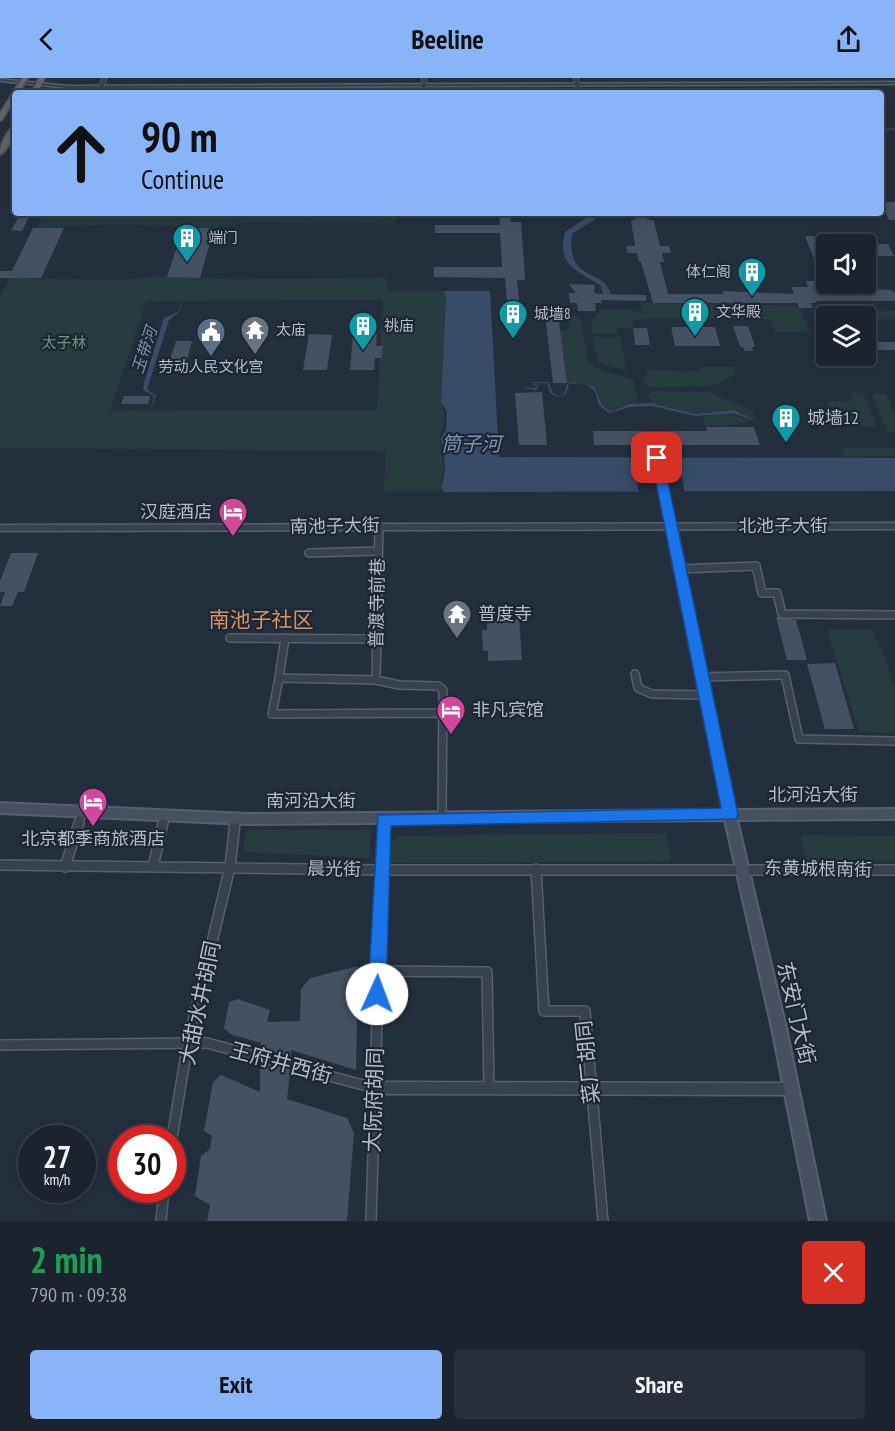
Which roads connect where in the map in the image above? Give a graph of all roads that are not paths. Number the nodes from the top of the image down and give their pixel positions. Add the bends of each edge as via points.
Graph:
1 (42, 78) edge
2 (105, 78) edge
3 (424, 78) edge
4 (0, 80) edge
5 (577, 80) edge
6 (868, 80) edge
7 (23, 81) edge
8 (685, 81) edge
9 (895, 83) edge
10 (424, 86) junction
11 (101, 87) junction
12 (36, 89) edge
13 (12, 99) edge
14 (0, 118) edge
15 (12, 132) edge
16 (0, 153) edge
17 (656, 455) dead end
18 (664, 494) joint
19 (379, 525) junction
20 (670, 526) junction
21 (895, 526) edge
22 (0, 528) edge
23 (378, 551) junction
24 (309, 553) dead end
25 (680, 569) junction
26 (895, 615) edge
27 (230, 638) dead end
28 (285, 638) junction
29 (376, 639) junction
30 (635, 674) dead end
31 (701, 676) junction
32 (279, 678) junction
33 (376, 680) junction
34 (704, 695) junction
35 (443, 713) junction
36 (895, 741) edge
37 (0, 808) edge
38 (82, 813) junction
39 (730, 814) junction
40 (895, 814) edge
41 (165, 815) junction
42 (236, 818) junction
43 (383, 819) junction
44 (442, 819) junction
45 (0, 865) edge
46 (65, 867) junction
47 (153, 867) junction
48 (230, 867) junction
49 (741, 868) junction
50 (536, 869) junction
51 (381, 870) junction
52 (895, 870) edge
53 (378, 971) junction
54 (188, 1042) junction
55 (0, 1045) edge
56 (374, 1088) junction
57 (591, 1088) junction
58 (489, 1089) junction
59 (791, 1089) junction
60 (174, 1125) edge
61 (163, 1203) edge
62 (161, 1221) edge
63 (371, 1221) edge
64 (603, 1221) edge
65 (818, 1221) edge

1 - 12 highway
2 - 11 street
3 - 10 street
4 - 7 street
5 - 8 street
5 - 10 street
6 - 8 street
6 - 9 street
7 - 12 street
10 - 11 street
11 - 12 street
13 - 14 highway
15 - 16 highway
17 - 18 street
18 - 20 street
19 - 20 street, 南池子大街
19 - 22 street, 南池子大街
19 - 23 street, 普渡寺前巷
20 - 21 street, 北池子大街
20 - 25 main road, 东安门大街
23 - 24 street
23 - 29 street, 普渡寺前巷
25 - 26 street via 756,566 762,593 777,593 782,614
25 - 31 main road, 东安门大街
27 - 28 street
28 - 29 street
28 - 32 street
29 - 33 street, 普渡寺前巷
30 - 34 street via 638,688 652,694
31 - 34 main road, 东安门大街
31 - 36 street via 785,675 799,739
32 - 33 street
32 - 35 street via 272,714
33 - 35 street via 438,686 443,690
34 - 39 main road, 东安门大街
35 - 44 street
37 - 38 main road, 南河沿大街
38 - 41 main road, 南河沿大街
38 - 46 street
39 - 40 main road, 北河沿大街
39 - 44 main road, 南河沿大街
39 - 49 main road, 东安门大街
41 - 42 main road, 南河沿大街
41 - 47 street
42 - 43 main road, 南河沿大街
42 - 48 street, 大甜水井胡同
43 - 44 main road, 南河沿大街
43 - 51 street, 大阮府胡同
45 - 46 street, 晨光街
46 - 47 street, 晨光街
47 - 48 street, 晨光街
48 - 51 street, 晨光街
48 - 54 street, 大甜水井胡同
49 - 50 street, 晨光街
49 - 52 street, 东黄城根南街
49 - 59 main road, 东安门大街
50 - 51 street, 晨光街
50 - 57 street, 菜厂胡同 via 544,1011 585,1011
51 - 53 street, 大阮府胡同
53 - 56 street, 大阮府胡同
53 - 58 street via 487,972
54 - 55 street, 王府井西街
54 - 56 street, 王府井西街 via 207,1043
54 - 60 street, 大甜水井胡同
56 - 58 street
56 - 63 street, 大阮府胡同
57 - 58 street
57 - 59 street
57 - 64 street, 菜厂胡同
59 - 65 main road, 东安门大街
61 - 62 street

